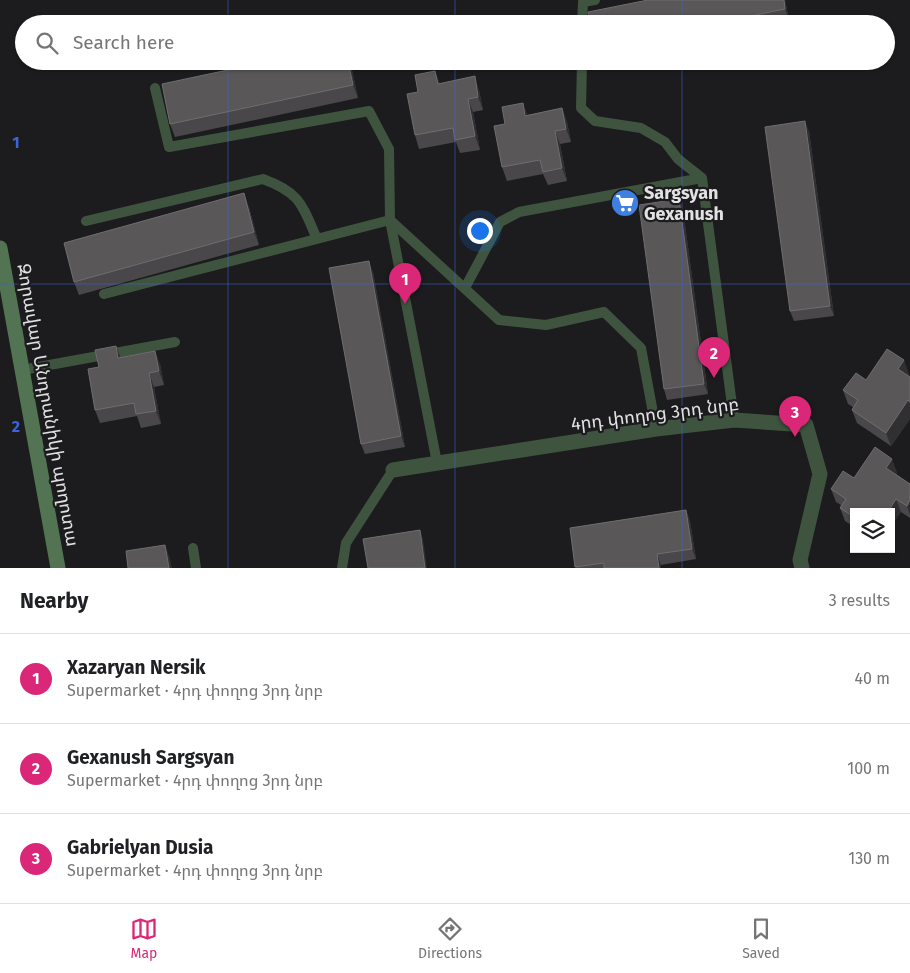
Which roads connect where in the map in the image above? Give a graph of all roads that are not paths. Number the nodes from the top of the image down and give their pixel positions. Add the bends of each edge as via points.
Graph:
1 (595, 0) edge
2 (582, 15) edge
3 (582, 70) edge
4 (155, 88) dead end
5 (702, 178) junction
6 (390, 220) junction
7 (86, 221) dead end
8 (317, 239) junction
9 (0, 248) edge
10 (465, 288) junction
11 (104, 294) edge
12 (175, 342) dead end
13 (22, 370) junction
14 (734, 420) junction
15 (656, 429) junction
16 (437, 463) junction
17 (394, 470) joint
18 (193, 548) dead end
19 (58, 568) edge
20 (196, 568) edge
21 (342, 568) edge
22 (802, 568) edge

1 - 2 lane via 583,2
3 - 5 lane via 581,108 594,120 641,128 665,142 678,159
4 - 6 lane via 169,147 368,111 389,149
5 - 10 lane via 519,212 500,222
5 - 14 lane
6 - 8 lane
6 - 10 lane
6 - 16 lane
7 - 8 lane via 263,179 285,187 300,200
8 - 11 lane
9 - 13 main road, Զորավար Անդրանիկի պողոտա
10 - 15 lane via 499,320 546,325 604,312 641,348
12 - 13 lane
13 - 19 main road, Զորավար Անդրանիկի պողոտա
14 - 15 street, 4րդ փողոց 3րդ նրբ
14 - 22 street, 4րդ փողոց 3րդ նրբ via 806,425 820,474 800,560
15 - 16 street, 4րդ փողոց 3րդ նրբ
16 - 17 street, 4րդ փողոց 3րդ նրբ
17 - 21 lane via 346,542
18 - 20 lane

